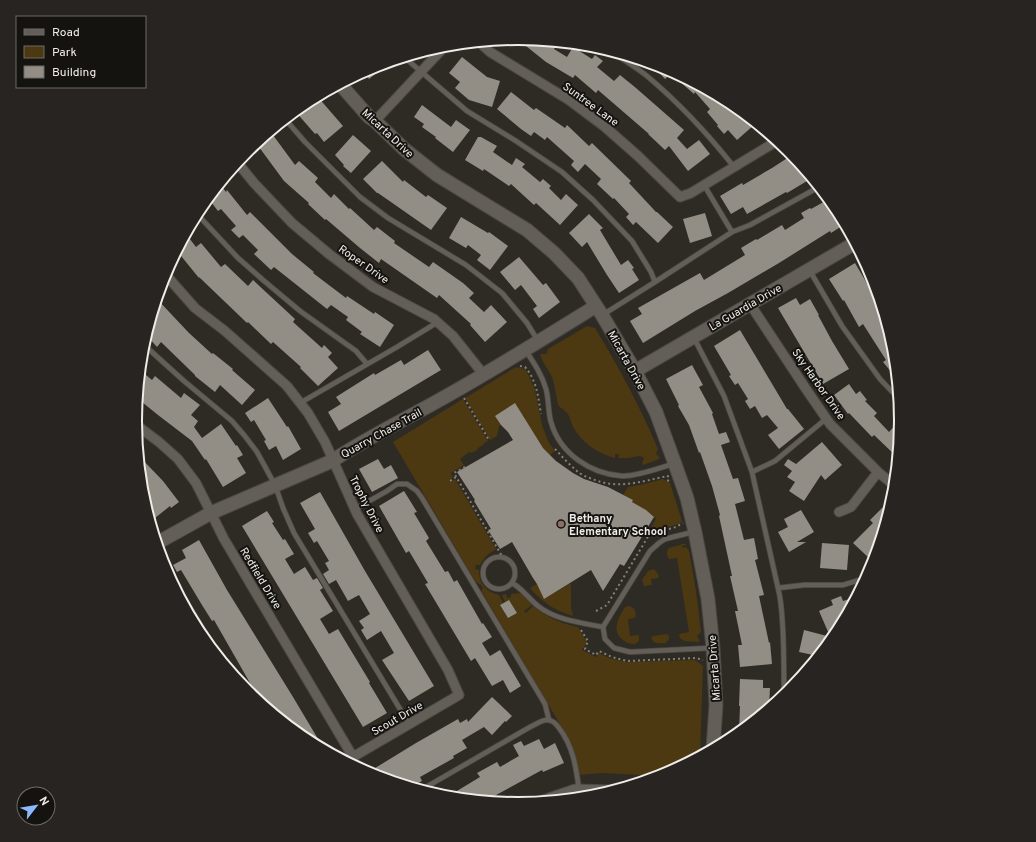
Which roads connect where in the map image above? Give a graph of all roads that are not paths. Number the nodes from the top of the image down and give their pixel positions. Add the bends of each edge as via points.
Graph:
1 (484, 47) edge
2 (438, 54) edge
3 (409, 61) edge
4 (625, 61) edge
5 (422, 72) junction
6 (344, 88) edge
7 (375, 121) junction
8 (289, 123) edge
9 (772, 144) edge
10 (241, 167) edge
11 (734, 167) junction
12 (704, 185) junction
13 (814, 190) edge
14 (201, 218) edge
15 (732, 232) junction
16 (850, 246) edge
17 (809, 270) junction
18 (170, 280) edge
19 (655, 282) junction
20 (750, 304) junction
21 (599, 310) junction
22 (438, 322) junction
23 (693, 337) junction
24 (538, 341) junction
25 (149, 349) edge
26 (525, 350) junction
27 (367, 364) junction
28 (635, 371) junction
29 (484, 375) junction
30 (893, 392) edge
31 (300, 403) junction
32 (826, 418) junction
33 (142, 429) edge
34 (332, 461) junction
35 (675, 464) junction
36 (752, 472) junction
37 (878, 472) junction
38 (889, 481) edge
39 (275, 485) junction
40 (355, 509) junction
41 (839, 512) dead end
42 (211, 513) junction
43 (695, 532) junction
44 (162, 540) edge
45 (858, 580) edge
46 (512, 583) junction
47 (778, 588) junction
48 (603, 627) junction
49 (713, 648) junction
50 (784, 687) edge
51 (459, 695) joint
52 (549, 720) junction
53 (409, 724) junction
54 (713, 742) edge
55 (348, 756) edge
56 (352, 758) edge
57 (428, 786) edge
58 (579, 789) junction
59 (593, 789) edge
60 (558, 795) edge

1 - 12 street, Suntree Lane via 569,100 605,127 680,196
2 - 5 street
3 - 5 lane
4 - 11 lane via 678,105 717,145
5 - 7 street
5 - 19 lane via 467,110 562,172 632,241
6 - 7 street, Micarta Drive via 368,117
7 - 21 street, Micarta Drive via 404,149 437,175 528,230 578,278
8 - 24 lane via 360,197 388,218 466,265 502,294 527,323
9 - 11 street
10 - 22 street, Roper Drive via 292,223 329,254 373,287
11 - 12 street
12 - 15 lane
13 - 15 lane via 750,225
14 - 27 lane via 238,258 263,280 356,352
15 - 19 lane
16 - 17 street, La Guardia Drive
17 - 20 street, La Guardia Drive
17 - 30 lane via 842,326
18 - 31 street, Trophy Drive via 195,308 287,386
19 - 21 lane
20 - 23 street, La Guardia Drive
20 - 32 street, Sky Harbor Drive
21 - 24 street, Quarry Chase Trail
21 - 28 street, Micarta Drive
22 - 27 lane
22 - 29 street, Roper Drive
23 - 28 street, La Guardia Drive
23 - 36 lane via 724,396
24 - 26 street, Quarry Chase Trail
25 - 39 lane via 232,421 257,452
26 - 29 street, Quarry Chase Trail
26 - 35 lane via 542,376 551,422 557,437 566,451 582,464 602,473 624,476
27 - 31 lane
28 - 35 street, Micarta Drive via 656,412
29 - 34 street, Quarry Chase Trail
31 - 34 street, Trophy Drive via 325,442
32 - 36 lane via 774,461
32 - 37 street, Sky Harbor Drive
33 - 42 street, Redfield Drive via 178,459 196,483
34 - 39 street, Quarry Chase Trail
34 - 40 street, Trophy Drive
35 - 43 street, Micarta Drive
36 - 47 lane
37 - 38 street, Sky Harbor Drive
37 - 41 street via 850,507
39 - 42 street, Quarry Chase Trail
39 - 53 lane via 294,533
40 - 51 street, Trophy Drive via 448,670
40 - 52 lane via 397,484 407,484 417,490 545,704
42 - 44 street, Quarry Chase Trail
42 - 55 street, Redfield Drive
43 - 48 lane via 665,539 650,551
43 - 49 street, Micarta Drive via 708,599
45 - 47 lane via 843,584
46 - 46 lane via 515,577 513,565 503,558 490,559 483,569 483,576 489,587 501,590
46 - 48 lane via 551,614
47 - 50 lane via 782,617
48 - 49 lane via 605,639 614,648 630,652
49 - 54 street, Micarta Drive via 716,705
51 - 53 street, Scout Drive
52 - 57 lane via 530,727
52 - 58 lane via 555,723 570,745
53 - 56 street, Scout Drive
58 - 59 street
58 - 60 street

